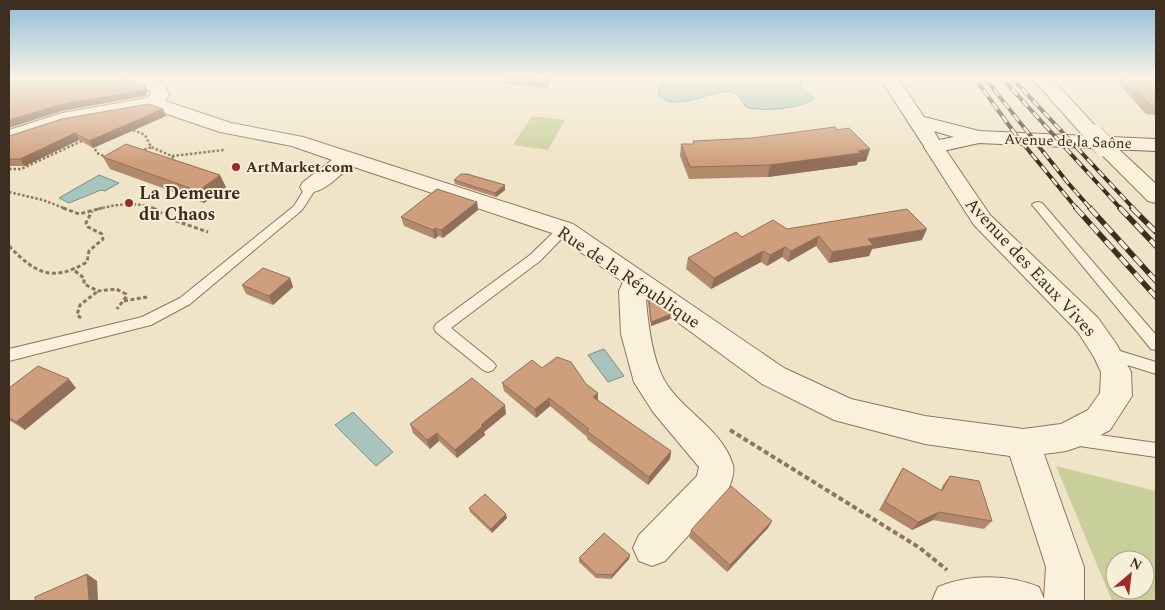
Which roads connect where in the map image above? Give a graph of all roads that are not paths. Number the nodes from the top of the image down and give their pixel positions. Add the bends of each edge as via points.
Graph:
1 (139, 105) edge
2 (160, 105) edge
3 (907, 105) edge
4 (1066, 105) edge
5 (9, 115) edge
6 (917, 121) junction
7 (33, 128) junction
8 (9, 137) edge
9 (979, 137) junction
10 (1156, 145) edge
11 (934, 147) junction
12 (347, 159) junction
13 (311, 187) joint
14 (1156, 196) edge
15 (1038, 205) dead end
16 (564, 230) junction
17 (637, 279) junction
18 (1156, 345) edge
19 (1156, 350) edge
20 (1107, 353) junction
21 (9, 355) edge
22 (488, 366) dead end
23 (1155, 367) edge
24 (1066, 437) junction
25 (1024, 442) junction
26 (1156, 450) edge
27 (652, 548) dead end
28 (966, 599) edge
29 (1025, 601) edge
30 (1064, 601) edge

1 - 7 street via 62,119
2 - 12 street, Rue de la République via 227,128 296,141
3 - 6 street, Avenue des Eaux Vives
4 - 14 street
5 - 7 street
6 - 9 street, Avenue de la Saône
6 - 11 street, Avenue des Eaux Vives
7 - 8 street
9 - 10 street, Avenue de la Saône
9 - 11 street, Avenue de la Saône
11 - 20 street, Avenue des Eaux Vives via 982,220 1088,325
12 - 13 street
12 - 16 street, Rue de la République
13 - 21 lane via 298,208 185,302 146,321
15 - 18 lane
16 - 17 street, Rue de la République
16 - 22 lane via 535,258 441,328
17 - 25 street, Rue de la République via 774,376 845,410 925,430
17 - 27 street via 632,291 635,334 649,382 708,451 716,466 714,483
19 - 23 lane
20 - 23 lane
20 - 24 street, Avenue des Eaux Vives via 1116,372 1116,396 1100,420
24 - 25 street, Avenue des Eaux Vives
24 - 26 lane
25 - 30 street via 1065,567
28 - 29 street

